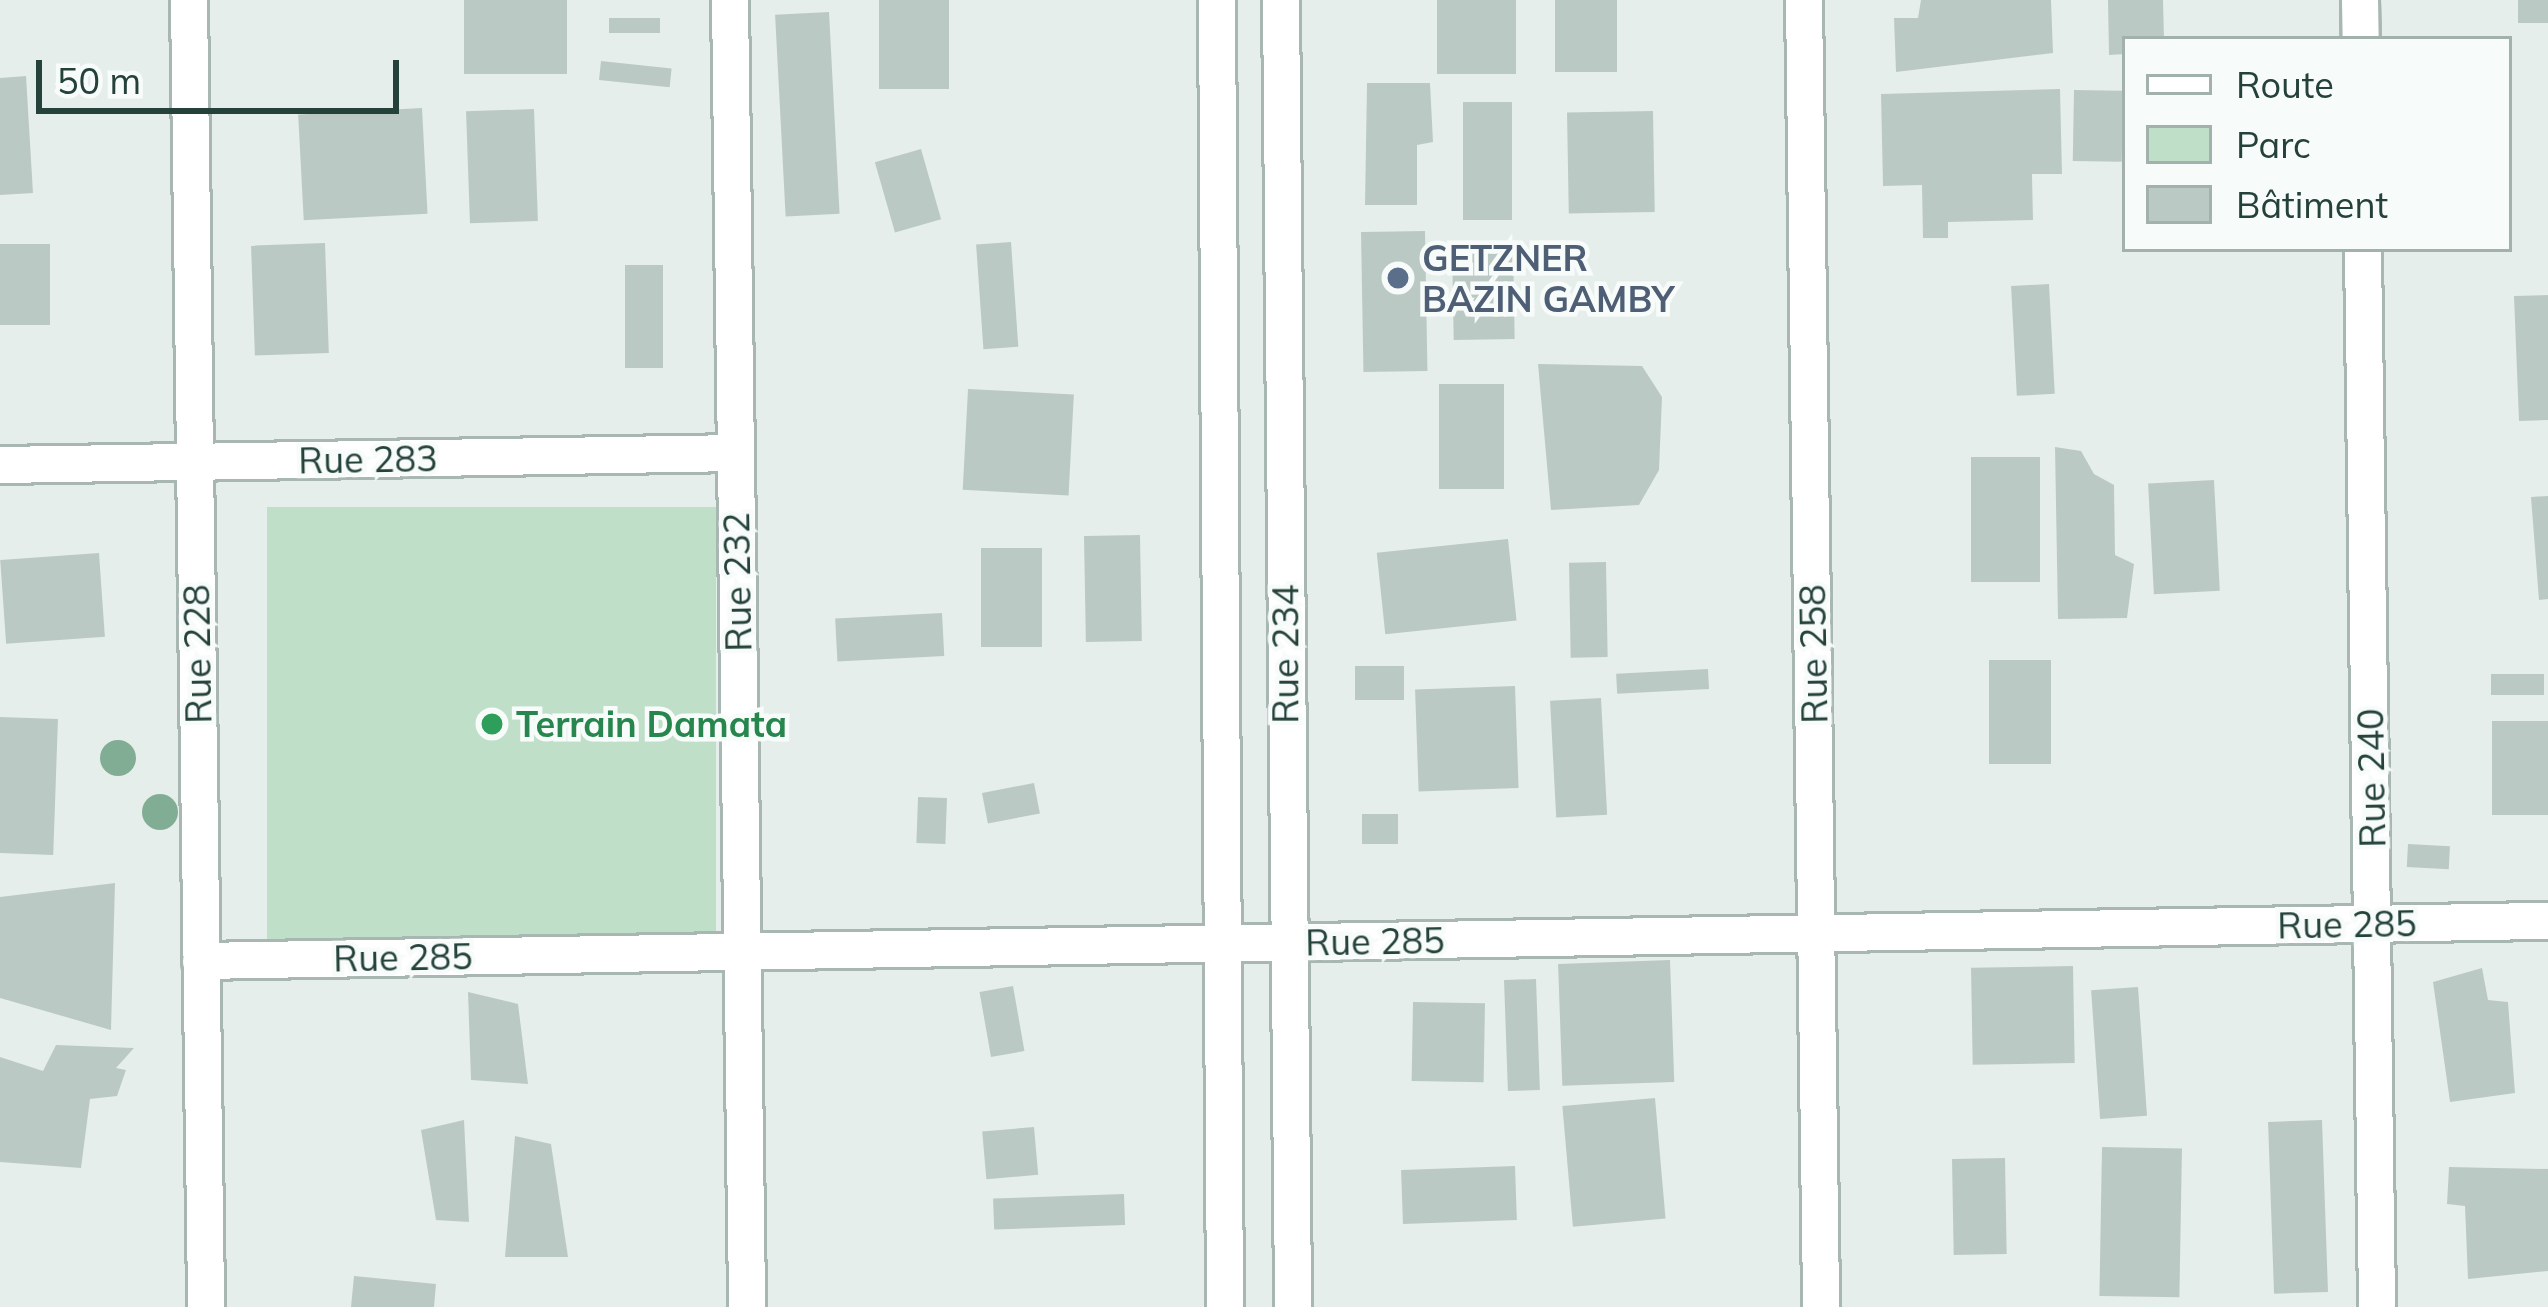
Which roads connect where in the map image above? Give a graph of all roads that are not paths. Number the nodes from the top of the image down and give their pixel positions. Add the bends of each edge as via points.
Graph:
1 (188, 0) edge
2 (730, 0) edge
3 (1217, 0) edge
4 (1281, 0) edge
5 (1804, 0) edge
6 (2360, 0) edge
7 (2361, 36) edge
8 (2363, 252) edge
9 (736, 453) junction
10 (194, 462) junction
11 (0, 465) edge
12 (2548, 921) edge
13 (2373, 924) junction
14 (1816, 933) junction
15 (1287, 942) junction
16 (1221, 943) junction
17 (742, 952) junction
18 (201, 961) junction
19 (206, 1307) edge
20 (747, 1307) edge
21 (1225, 1307) edge
22 (1293, 1307) edge
23 (1821, 1307) edge
24 (2378, 1307) edge

1 - 10 street, Rue 228
2 - 9 street, Rue 232
3 - 16 street, Rue 234
4 - 15 street, Rue 234
5 - 14 street, Rue 258
6 - 7 street
8 - 13 street, Rue 240
9 - 10 street, Rue 283
9 - 17 street, Rue 232
10 - 11 street, Rue 283
10 - 18 street, Rue 228
12 - 13 street, Rue 285
13 - 14 street, Rue 285
13 - 24 street, Rue 240
14 - 15 street, Rue 285
14 - 23 street, Rue 258
15 - 16 street, Rue 285
15 - 22 street, Rue 234
16 - 17 street, Rue 285
16 - 21 street, Rue 234
17 - 18 street, Rue 285
17 - 20 street, Rue 232
18 - 19 street, Rue 228

